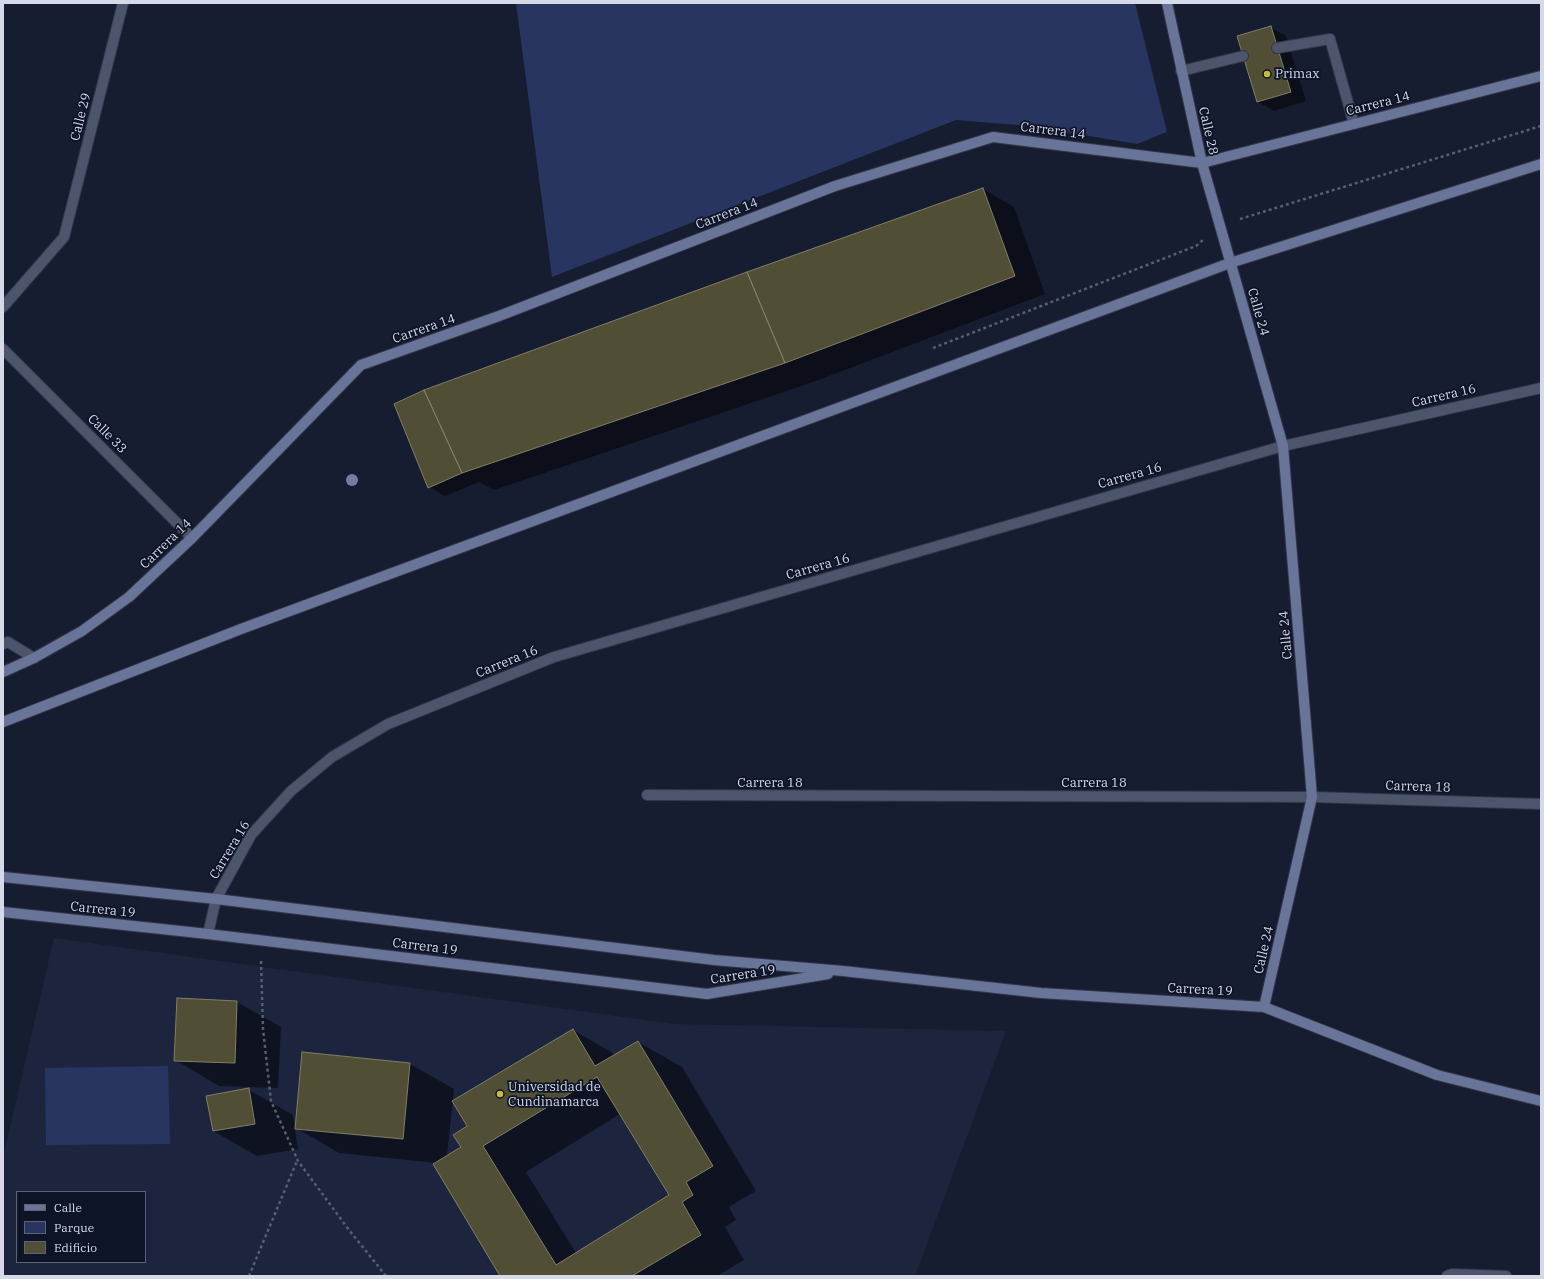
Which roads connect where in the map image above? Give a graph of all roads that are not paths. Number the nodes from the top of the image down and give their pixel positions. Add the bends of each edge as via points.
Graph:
1 (123, 3) edge
2 (1167, 3) edge
3 (1277, 48) dead end
4 (1243, 56) dead end
5 (1181, 71) junction
6 (1541, 76) edge
7 (1354, 124) junction
8 (1202, 163) junction
9 (1541, 164) edge
10 (1230, 263) junction
11 (3, 307) edge
12 (3, 349) edge
13 (1541, 388) edge
14 (1283, 446) junction
15 (192, 538) junction
16 (3, 644) edge
17 (34, 658) junction
18 (3, 672) edge
19 (3, 722) edge
20 (647, 795) dead end
21 (1312, 797) junction
22 (1541, 804) edge
23 (3, 877) edge
24 (216, 899) junction
25 (3, 912) edge
26 (208, 934) junction
27 (843, 971) junction
28 (1264, 1007) junction
29 (1541, 1101) edge
30 (1447, 1276) edge
31 (1506, 1276) edge

1 - 11 street, Calle 29 via 64,237
2 - 5 street, Calle 28
3 - 7 street via 1330,39
4 - 5 street
5 - 8 street, Calle 28
6 - 7 street, Carrera 14
7 - 8 street, Carrera 14
8 - 10 street, Calle 28
8 - 15 street, Carrera 14 via 993,137 835,186 499,316 361,365
9 - 10 street
10 - 14 street, Calle 24
10 - 19 street via 241,629
12 - 15 street, Calle 33
13 - 14 street, Carrera 16
14 - 21 street, Calle 24
14 - 24 street, Carrera 16 via 554,657 388,724 332,757 291,791 251,835
15 - 17 street, Carrera 14 via 129,597 82,632
16 - 17 street via 8,642
17 - 18 street, Carrera 14
20 - 21 street, Carrera 18
21 - 22 street, Carrera 18
21 - 28 street, Calle 24
23 - 24 street, Carrera 19
24 - 26 street, Carrera 16
24 - 27 street, Carrera 19 via 706,959
25 - 26 street, Carrera 19
26 - 27 street, Carrera 19 via 707,994
27 - 28 street, Carrera 19 via 1041,993
28 - 29 street, Carrera 19 via 1437,1076
30 - 31 street

